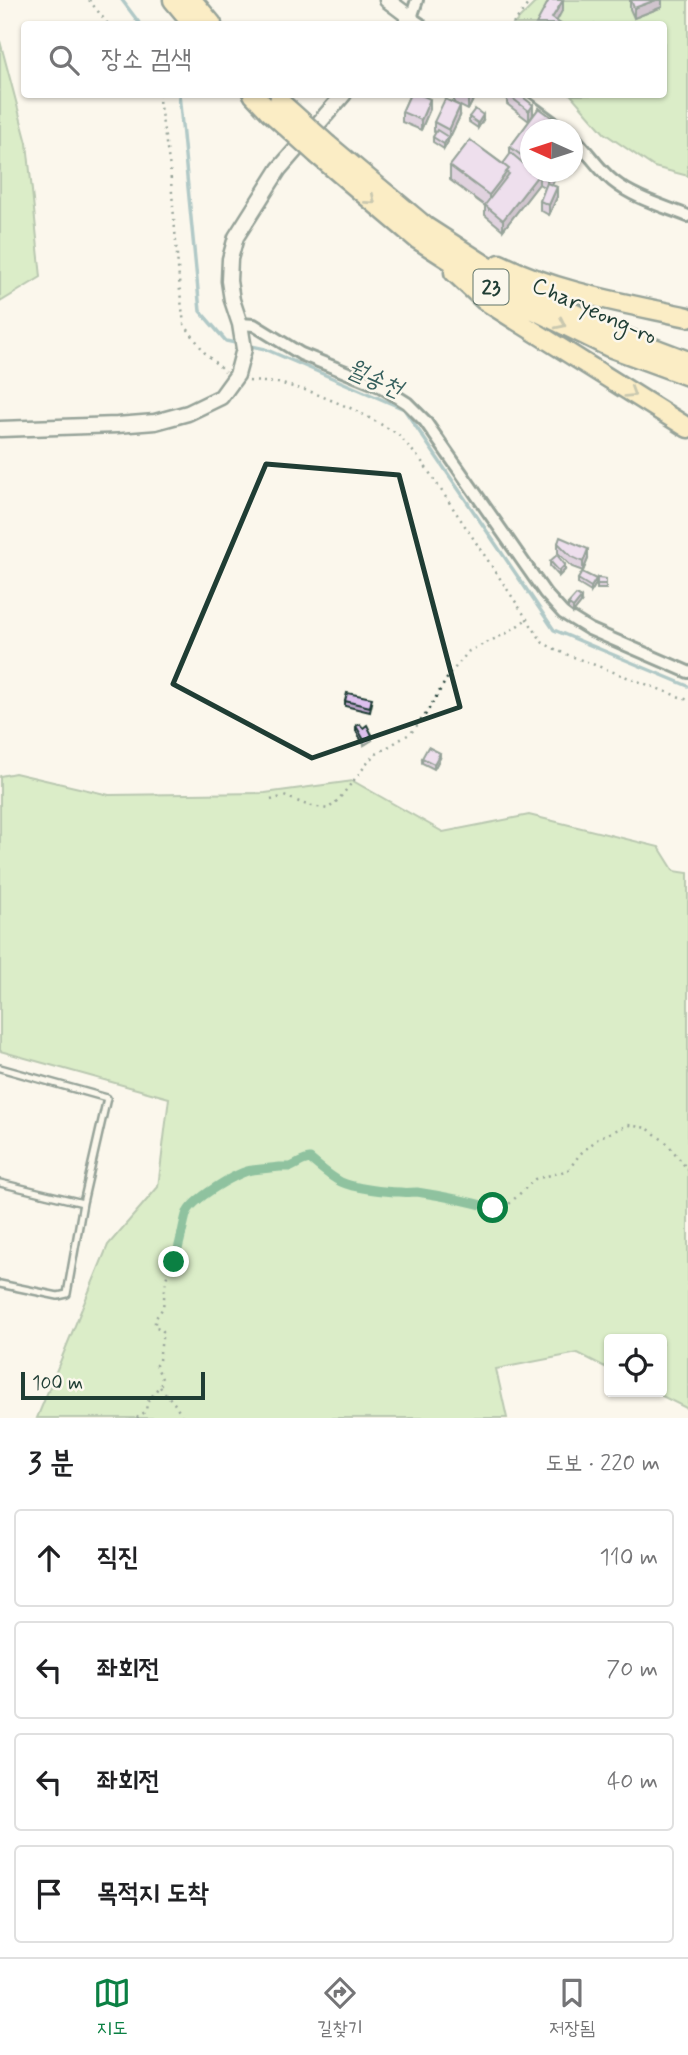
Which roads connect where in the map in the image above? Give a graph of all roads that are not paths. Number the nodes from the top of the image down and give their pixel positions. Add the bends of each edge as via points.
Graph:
1 (173, 0) edge
2 (192, 0) edge
3 (387, 0) edge
4 (417, 0) edge
5 (190, 21) edge
6 (210, 21) edge
7 (411, 21) edge
8 (412, 21) edge
9 (341, 98) edge
10 (519, 98) edge
11 (274, 102) edge
12 (548, 119) edge
13 (583, 146) edge
14 (688, 216) edge
15 (422, 233) junction
16 (688, 317) edge
17 (241, 330) junction
18 (688, 361) edge
19 (688, 376) edge
20 (688, 428) edge
21 (0, 429) edge
22 (688, 672) edge
23 (0, 1068) edge
24 (0, 1183) edge
25 (83, 1203) junction
26 (0, 1284) edge

1 - 5 highway
2 - 6 highway
3 - 7 street
4 - 8 street
9 - 17 street via 279,169 236,237 229,281
10 - 12 street
11 - 15 highway, Charyeong-ro / 23, bridge
13 - 14 street via 625,191
15 - 16 highway via 570,292
15 - 18 highway, Charyeong-ro / 23 via 614,333
15 -> 19 highway, Charyeong-ro / 23 via 509,298 609,347
15 -> 20 highway via 484,300
17 - 21 street via 244,349 235,377 221,397 188,413 155,422
17 - 22 street via 254,326 301,354 380,386 407,403 425,421 562,613
23 - 25 lane via 107,1098
24 - 25 lane
25 - 26 lane via 67,1294

